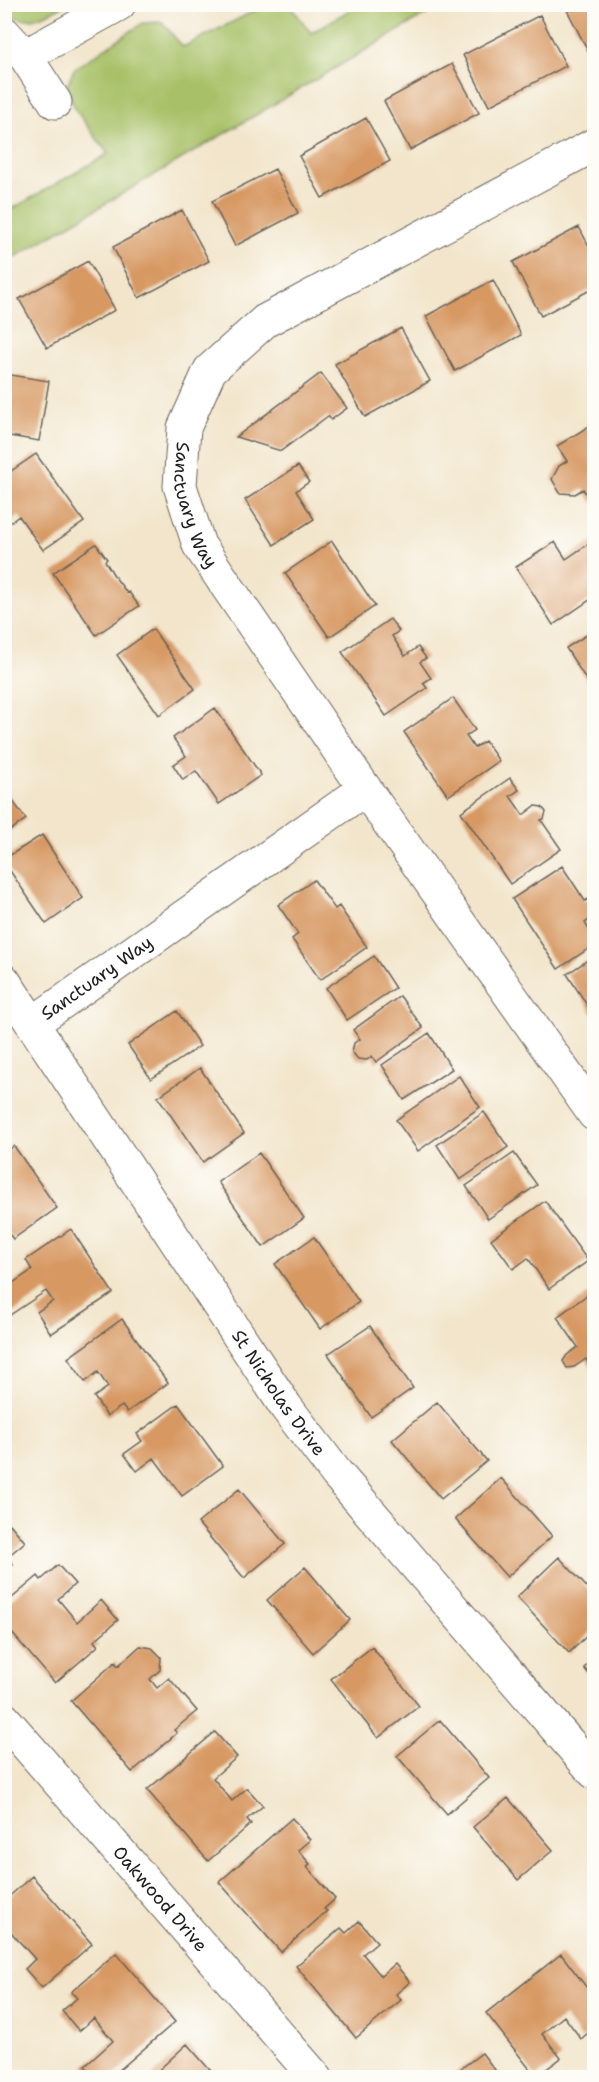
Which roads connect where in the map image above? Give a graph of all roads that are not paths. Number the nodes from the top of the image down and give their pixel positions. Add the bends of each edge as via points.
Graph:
1 (119, 4) edge
2 (15, 44) edge
3 (55, 102) dead end
4 (594, 145) edge
5 (365, 789) junction
6 (4, 981) edge
7 (33, 1023) junction
8 (594, 1114) edge
9 (4, 1719) edge
10 (594, 1772) edge
11 (316, 2078) edge

1 - 2 street
2 - 3 street
4 - 5 street, Sanctuary Way via 265,321 210,370 184,428 180,486 199,545
5 - 7 street, Sanctuary Way
5 - 8 street, Sanctuary Way
6 - 7 street, St Nicholas Drive
7 - 10 street, St Nicholas Drive via 286,1407 337,1474
9 - 11 street, Oakwood Drive

